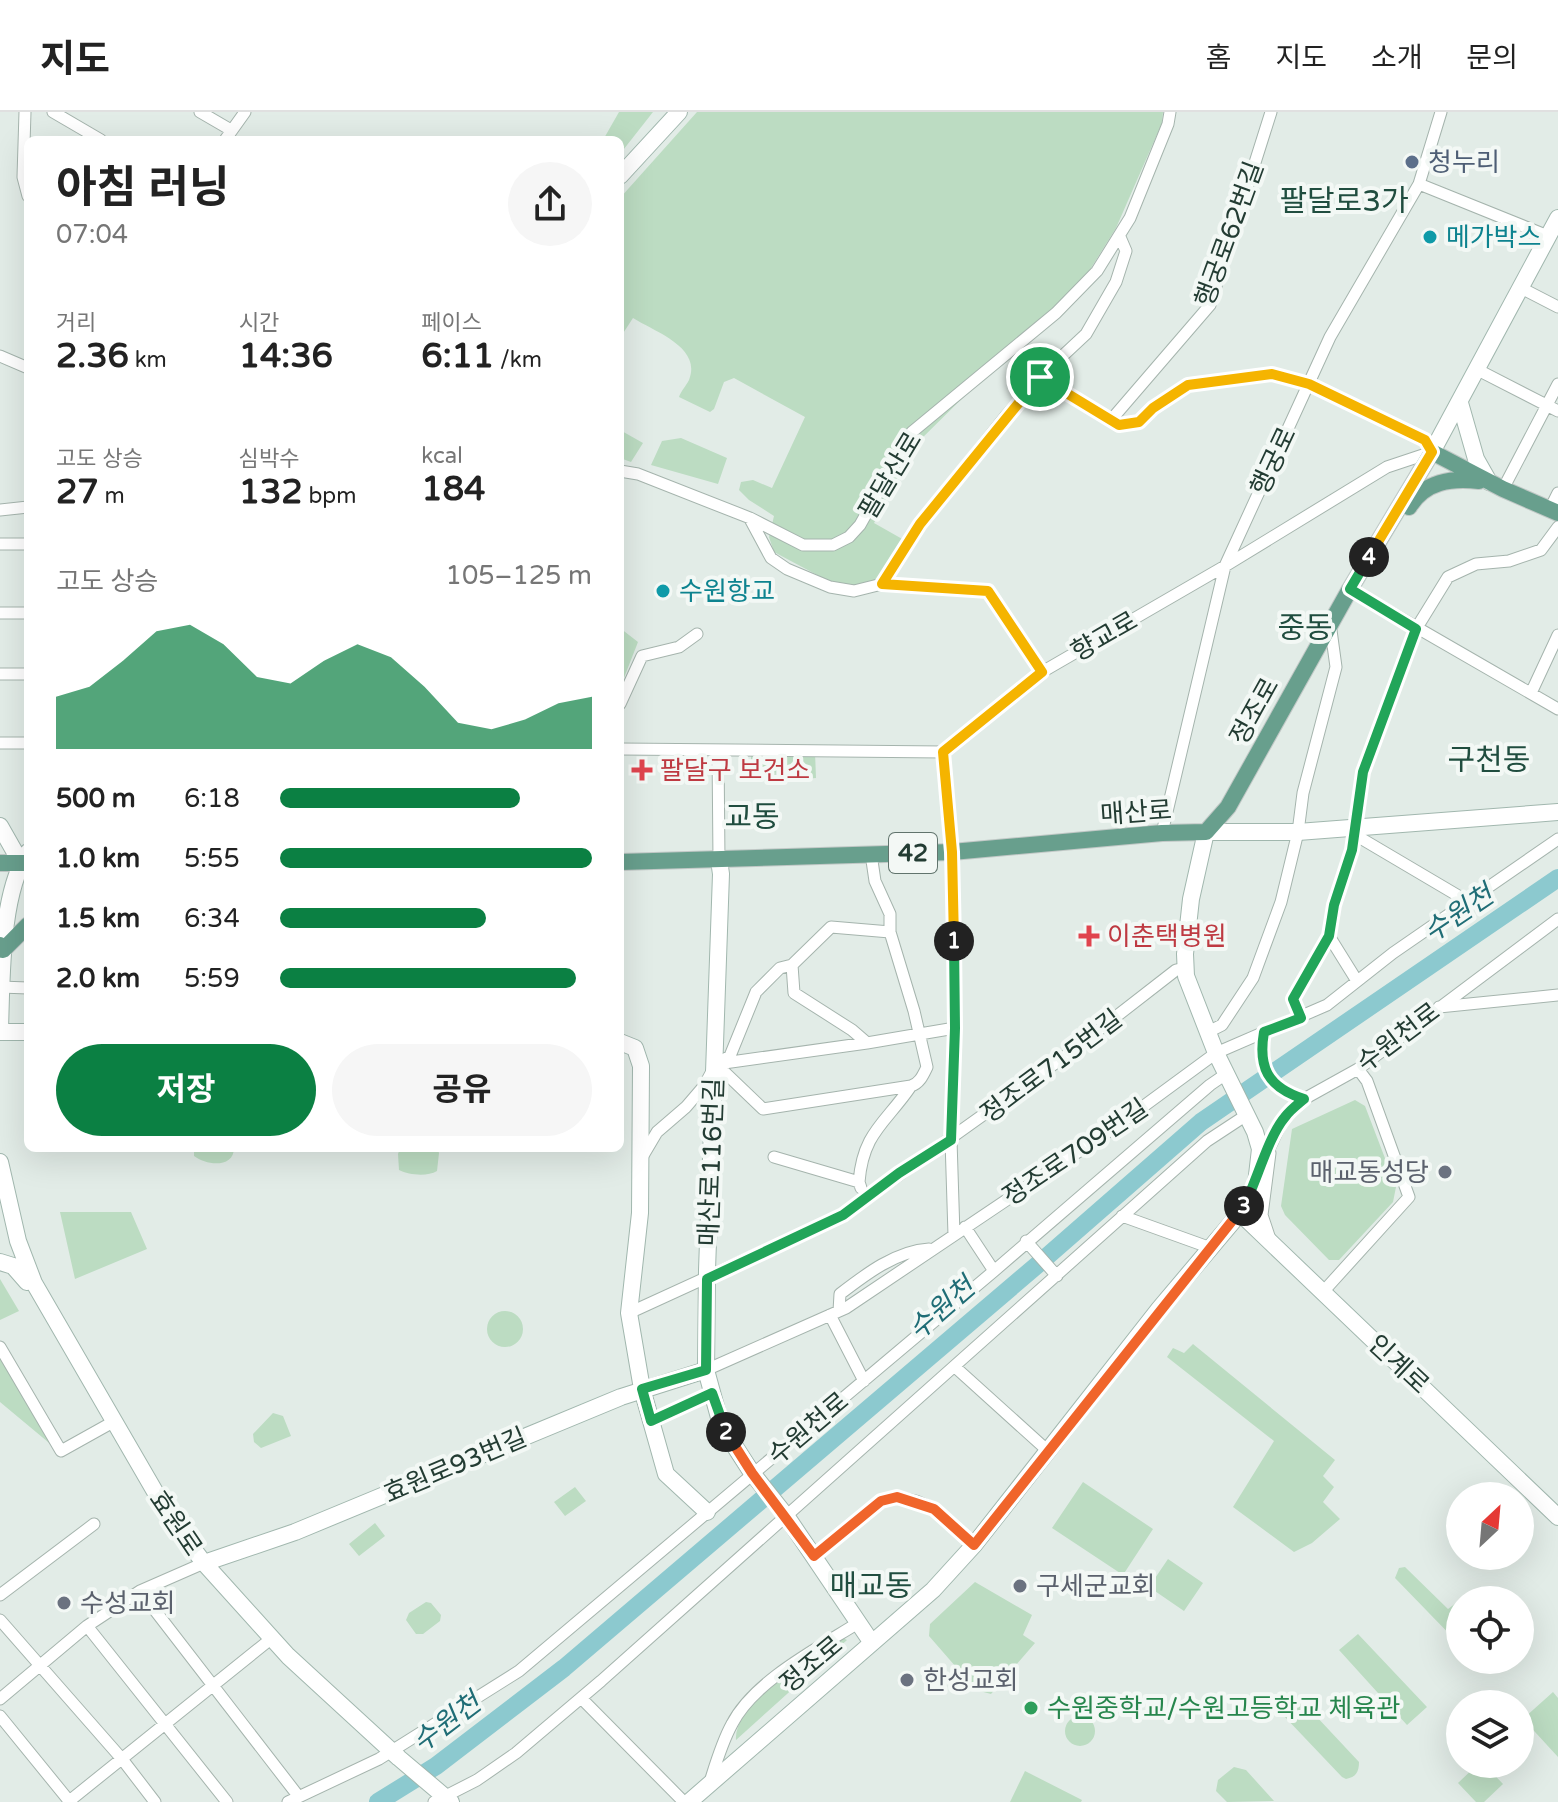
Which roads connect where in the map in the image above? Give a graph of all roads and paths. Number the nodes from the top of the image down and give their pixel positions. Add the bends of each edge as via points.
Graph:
1 (25, 112) edge
2 (53, 112) edge
3 (200, 112) edge
4 (245, 112) edge
5 (679, 112) edge
6 (1170, 112) edge
7 (1271, 112) edge
8 (1441, 112) edge
9 (228, 135) edge
10 (24, 136) edge
11 (94, 136) edge
12 (24, 144) edge
13 (624, 172) edge
14 (24, 181) edge
15 (1419, 184) junction
16 (1558, 218) edge
17 (1548, 236) junction
18 (1120, 237) junction
19 (1521, 288) junction
20 (1558, 307) edge
21 (0, 356) edge
22 (24, 366) edge
23 (1478, 370) junction
24 (1040, 377) junction
25 (1309, 384) junction
26 (1558, 384) edge
27 (1460, 403) junction
28 (1552, 408) edge
29 (1111, 420) junction
30 (1432, 452) junction
31 (624, 473) edge
32 (1496, 485) junction
33 (1558, 493) edge
34 (24, 507) edge
35 (0, 510) edge
36 (1554, 511) edge
37 (750, 518) junction
38 (1388, 525) junction
39 (1558, 527) edge
40 (0, 544) edge
41 (24, 544) edge
42 (1225, 566) junction
43 (882, 584) junction
44 (1350, 589) junction
45 (0, 613) edge
46 (24, 613) edge
47 (1330, 623) junction
48 (1416, 629) junction
49 (697, 634) dead end
50 (1558, 635) edge
51 (1042, 672) junction
52 (0, 674) edge
53 (24, 674) edge
54 (1531, 693) junction
55 (624, 695) edge
56 (1558, 709) edge
57 (0, 743) edge
58 (24, 743) edge
59 (624, 749) edge
60 (718, 750) junction
61 (943, 752) junction
62 (1558, 812) edge
63 (0, 826) edge
64 (1354, 828) junction
65 (1206, 832) junction
66 (1298, 832) junction
67 (1162, 833) junction
68 (1558, 839) edge
69 (952, 852) junction
70 (871, 854) junction
71 (24, 856) edge
72 (24, 859) edge
73 (719, 860) junction
74 (624, 862) edge
75 (0, 863) edge
76 (24, 865) edge
77 (1467, 901) junction
78 (1558, 919) edge
79 (24, 928) edge
80 (890, 932) junction
81 (1329, 936) junction
82 (1, 948) edge
83 (792, 965) junction
84 (1185, 968) junction
85 (1357, 981) junction
86 (1, 987) edge
87 (24, 988) edge
88 (1558, 995) edge
89 (1439, 1007) junction
90 (1301, 1018) junction
91 (955, 1028) junction
92 (0, 1030) edge
93 (24, 1032) edge
94 (1208, 1032) junction
95 (1264, 1032) junction
96 (918, 1034) junction
97 (867, 1043) junction
98 (624, 1044) edge
99 (1216, 1053) junction
100 (716, 1064) junction
101 (1358, 1069) junction
102 (1227, 1076) junction
103 (911, 1086) junction
104 (1304, 1099) junction
105 (1244, 1114) junction
106 (951, 1140) junction
107 (1272, 1143) junction
108 (774, 1157) dead end
109 (641, 1159) junction
110 (1, 1170) edge
111 (1259, 1170) junction
112 (859, 1182) junction
113 (864, 1198) junction
114 (4, 1212) edge
115 (1240, 1213) junction
116 (1122, 1216) junction
117 (965, 1227) junction
118 (954, 1235) junction
119 (1026, 1241) junction
120 (1271, 1242) junction
121 (1211, 1248) junction
122 (0, 1262) edge
123 (994, 1271) junction
124 (1057, 1276) junction
125 (707, 1279) junction
126 (1322, 1293) junction
127 (41, 1298) junction
128 (629, 1313) junction
129 (834, 1313) junction
130 (0, 1347) edge
131 (955, 1367) junction
132 (706, 1370) junction
133 (864, 1381) junction
134 (642, 1389) junction
135 (712, 1393) junction
136 (651, 1421) junction
137 (113, 1422) junction
138 (1048, 1451) junction
139 (754, 1476) junction
140 (707, 1512) junction
141 (784, 1514) junction
142 (1558, 1517) edge
143 (94, 1524) dead end
144 (974, 1545) junction
145 (814, 1556) junction
146 (204, 1563) junction
147 (140, 1591) junction
148 (0, 1595) edge
149 (0, 1620) edge
150 (858, 1623) junction
151 (87, 1626) junction
152 (272, 1638) junction
153 (872, 1643) junction
154 (40, 1665) junction
155 (211, 1687) junction
156 (581, 1698) junction
157 (0, 1699) edge
158 (0, 1716) edge
159 (165, 1724) junction
160 (395, 1754) junction
161 (122, 1759) junction
162 (709, 1783) junction
163 (441, 1797) edge
164 (293, 1799) edge
165 (69, 1802) edge
166 (155, 1802) edge
167 (227, 1802) edge
168 (687, 1802) edge

1 - 10 street
2 - 11 street
3 - 9 street
4 - 9 street
5 - 13 street
6 - 18 street, 팔달산로
7 - 29 street, 행궁로62번길 via 1210,305
8 - 15 street, 행궁로
12 - 14 street
15 - 17 street
15 - 25 street, 행궁로 via 1330,337
16 - 17 street, 정조로
17 - 19 street, 정조로
18 - 24 street via 1126,251 1116,282 1086,334
18 - 37 street, 팔달산로 via 1097,271 1056,313 912,432 849,537 833,545 803,545
19 - 20 street
19 - 23 street, 정조로
21 - 22 street
23 - 27 street, 정조로
23 - 28 street
24 - 29 street
24 - 43 street via 920,524
25 - 29 street via 1272,374 1188,385 1139,422 1119,425
25 - 30 street via 1425,440
25 - 42 street, 행궁로
26 - 28 street
27 - 30 street, 정조로
27 - 32 street via 1476,459
28 - 32 street
30 - 32 main road
30 - 38 main road, 정조로
30 - 42 street, 향교로 via 1387,467
31 - 37 street, 팔달산로
32 - 36 main road
32 - 38 main road via 1452,480 1429,487 1419,492 1404,517
33 - 36 street
34 - 35 street
37 - 43 street via 771,558 787,569 854,591
38 - 44 main road, 정조로
39 - 48 street via 1541,550 1509,561 1476,564 1448,577
40 - 41 street
42 - 51 street, 향교로
42 - 67 street, 행궁로
43 - 51 street via 988,591
44 - 47 main road, 정조로
44 - 48 street
45 - 46 street
47 - 65 main road, 정조로 via 1228,807
47 - 66 street via 1336,667
48 - 54 street
48 - 64 street via 1363,772
49 - 55 street via 679,647 642,656
50 - 54 street
51 - 61 street, 향교로
52 - 53 street
54 - 56 street
57 - 58 street
59 - 60 street
60 - 61 street
60 - 73 street
61 - 69 street
62 - 64 street, 매산로
63 - 71 street
64 - 66 street, 매산로
64 - 77 street via 1362,839
64 - 81 street
65 - 66 street, 매산로
65 - 67 main road, 매산로 / 42
65 - 84 street, 정조로 via 1191,899
66 - 94 street via 1281,902 1253,978 1222,1025
67 - 69 main road, 매산로 / 42
68 - 77 street
69 - 70 main road, 매산로 / 42
69 - 91 street
70 - 73 main road, 매산로 / 42
70 - 80 street via 875,881 890,914
72 - 75 main road
73 - 74 main road, 매산로 / 42
73 - 100 street, 매산로116번길
76 - 82 street
77 - 85 street
78 - 89 street, 수원천로
79 - 82 main road
80 - 83 street, 매산로116번길 via 831,927
80 - 96 street
81 - 85 street
81 - 90 street via 1293,999
82 - 86 street
83 - 97 street via 794,993
83 - 100 street, 매산로116번길 via 780,968 756,992 730,1056
84 - 94 street, 정조로
84 - 106 street, 정조로715번길
85 - 90 street
86 - 87 street
86 - 92 street
88 - 89 street
89 - 101 street, 수원천로
90 - 95 street
91 - 96 street, 매산로116번길
91 - 106 street
92 - 93 street
94 - 99 street, 정조로
95 - 99 street
95 - 104 street via 1261,1064 1285,1091
96 - 97 street, 매산로116번길
96 - 103 street via 927,1067
97 - 100 street, 매산로116번길
98 - 109 street via 635,1048 641,1066
99 - 102 street, 정조로
99 - 117 street, 정조로709번길
100 - 103 street, 매산로116번길 via 763,1109
100 - 109 street, 매산로116번길 via 704,1086 657,1132
100 - 125 street, 매산로116번길
101 - 104 street, 수원천로
101 - 126 street via 1409,1197
102 - 105 street, 정조로
102 - 119 street, 수원천로
103 - 112 street via 869,1138
104 - 107 street, 수원천로 via 1283,1119
105 - 111 street, 정조로 via 1260,1149
105 - 116 street, 수원천로
106 - 113 street, 정조로715번길
106 - 118 street
107 - 111 street, 수원천로
107 - 120 street via 1262,1215
108 - 112 street
109 - 128 street
110 - 114 street, 효원로
111 - 115 street, 정조로
112 - 113 street
113 - 125 street, 정조로715번길 via 843,1215
114 - 127 street, 효원로
115 - 120 street, 인계로
115 - 121 street, 정조로
116 - 121 street
116 - 124 street, 수원천로
117 - 118 street, 정조로709번길
117 - 123 street
118 - 129 street, 정조로709번길
119 - 123 street, 수원천로
119 - 124 street
120 - 126 street, 인계로
121 - 138 street, 정조로
122 - 127 street via 17,1269
123 - 133 street, 수원천로
124 - 131 street, 수원천로
125 - 128 street, 정조로715번길
125 - 132 street, 매산로116번길
126 - 142 street, 인계로
127 - 137 street, 효원로
128 - 134 street
129 - 132 street, 정조로709번길
129 - 133 street
130 - 137 street via 61,1451
131 - 138 street
131 - 141 street, 수원천로
132 - 134 street, 효원로93번길
132 - 135 street, 매산로116번길
133 - 139 street, 수원천로
134 - 136 street
134 - 146 street, 효원로93번길 via 295,1532
135 - 136 street
135 - 139 street, 매산로116번길 via 721,1425
136 - 140 street via 666,1474
137 - 146 street, 효원로 via 172,1521
138 - 144 street, 정조로
139 - 140 street, 수원천로
139 - 141 street, 매산로116번길
140 - 160 street, 수원천로 via 519,1671
141 - 145 street, 매산로116번길
141 - 156 street, 수원천로
143 - 148 street
144 - 145 street via 934,1509 897,1497 881,1501
144 - 153 street, 정조로 via 933,1590
145 - 150 street, 매산로116번길
146 - 147 street
146 - 152 street, 효원로
147 - 151 street
147 - 155 street
149 - 154 street
150 - 153 street, 매산로116번길
150 - 162 street, 정조로 via 760,1690 733,1720
151 - 154 street
151 - 159 street
152 - 155 street
152 - 160 street, 효원로
153 - 162 street, 정조로
154 - 157 street
154 - 161 street
155 - 159 street
155 - 164 street
156 - 163 street, 수원천로 via 516,1753
156 - 168 street, 정조로
158 - 165 street
159 - 161 street
159 - 167 street
160 - 163 street, 효원로
160 - 164 street, 수원천로
161 - 165 street
161 - 166 street
162 - 168 street, 정조로

